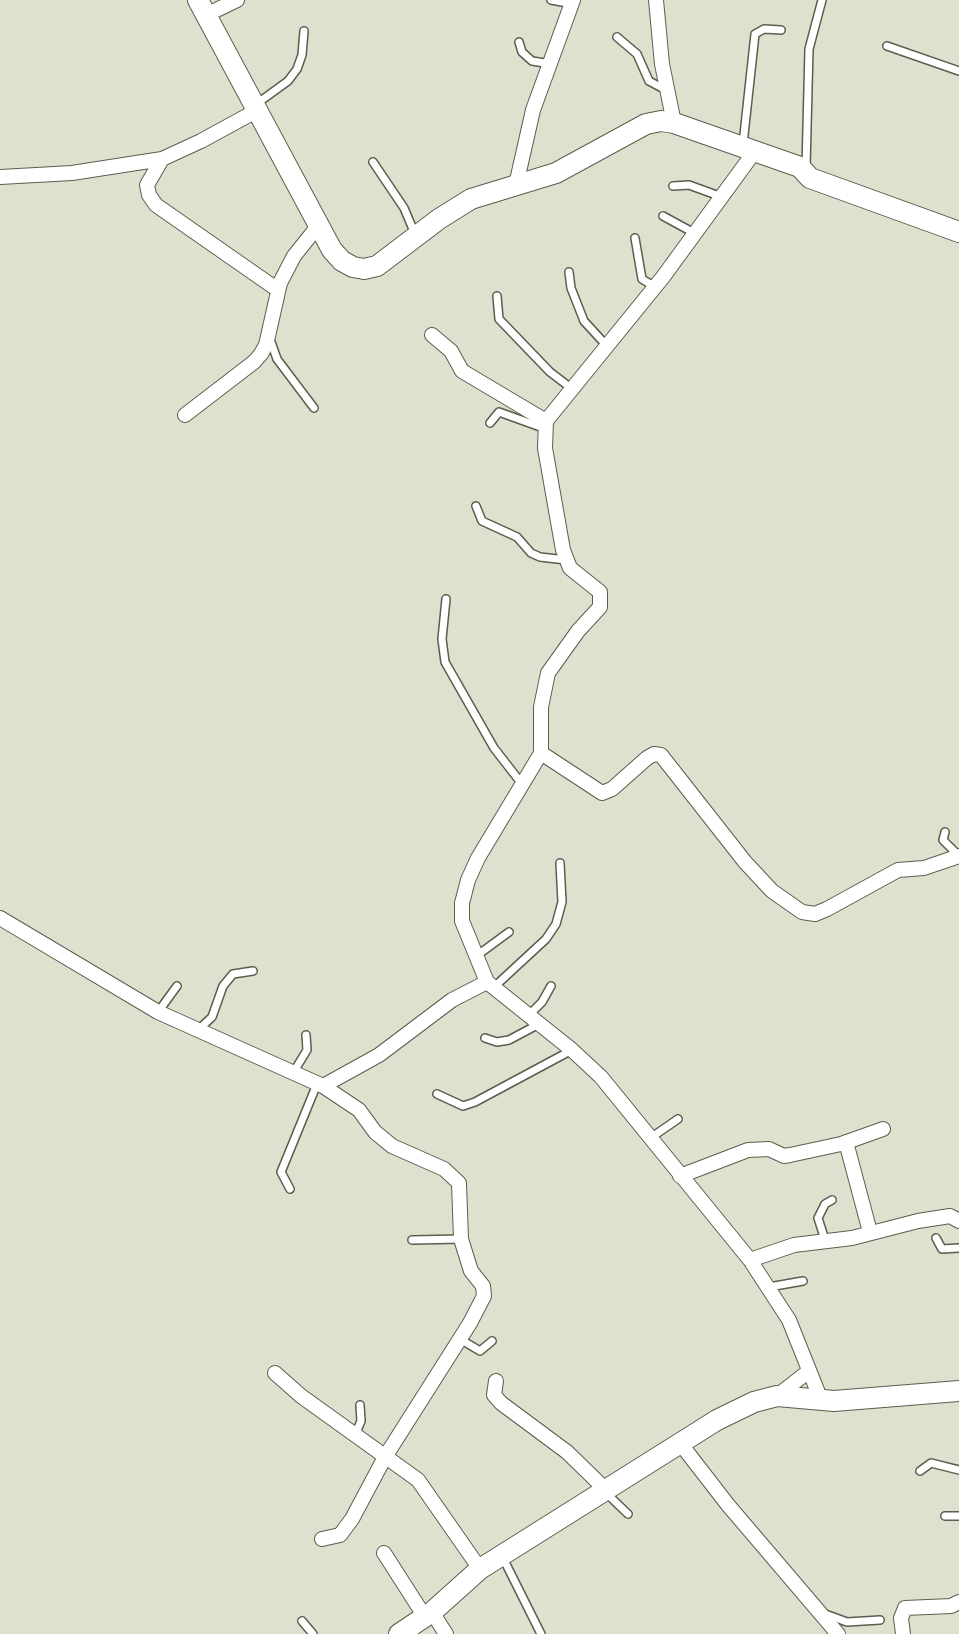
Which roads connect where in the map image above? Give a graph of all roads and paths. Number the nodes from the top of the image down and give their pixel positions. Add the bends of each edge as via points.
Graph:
1 (237, 0) edge
2 (551, 0) edge
3 (656, 0) edge
4 (822, 0) edge
5 (573, 2) edge
6 (202, 8) edge
7 (781, 30) dead end
8 (304, 31) dead end
9 (617, 37) dead end
10 (519, 42) dead end
11 (886, 46) dead end
12 (551, 64) junction
13 (959, 71) edge
14 (668, 92) junction
15 (254, 109) junction
16 (675, 123) junction
17 (749, 149) junction
18 (162, 159) junction
19 (373, 162) dead end
20 (806, 172) junction
21 (0, 177) edge
22 (516, 185) junction
23 (673, 186) dead end
24 (722, 197) junction
25 (663, 216) dead end
26 (318, 226) junction
27 (959, 232) edge
28 (696, 234) junction
29 (416, 237) junction
30 (635, 238) dead end
31 (569, 272) dead end
32 (655, 287) junction
33 (278, 290) junction
34 (497, 296) dead end
35 (269, 333) junction
36 (432, 335) dead end
37 (606, 345) junction
38 (571, 388) junction
39 (314, 408) dead end
40 (185, 415) dead end
41 (490, 423) dead end
42 (546, 425) junction
43 (476, 506) dead end
44 (566, 560) junction
45 (446, 599) dead end
46 (541, 753) junction
47 (522, 784) junction
48 (945, 832) dead end
49 (959, 856) edge
50 (560, 863) dead end
51 (0, 918) edge
52 (509, 932) dead end
53 (476, 957) junction
54 (253, 971) dead end
55 (490, 985) junction
56 (177, 986) dead end
57 (552, 986) dead end
58 (158, 1012) junction
59 (534, 1020) junction
60 (198, 1030) junction
61 (306, 1035) dead end
62 (485, 1038) dead end
63 (572, 1050) junction
64 (293, 1073) junction
65 (320, 1085) junction
66 (437, 1094) dead end
67 (678, 1119) dead end
68 (883, 1129) dead end
69 (649, 1139) junction
70 (846, 1142) junction
71 (680, 1176) junction
72 (290, 1189) dead end
73 (832, 1200) dead end
74 (959, 1221) edge
75 (870, 1232) junction
76 (936, 1238) dead end
77 (461, 1239) junction
78 (412, 1240) dead end
79 (825, 1240) junction
80 (959, 1248) edge
81 (750, 1260) junction
82 (803, 1281) dead end
83 (769, 1287) junction
84 (460, 1339) junction
85 (492, 1341) dead end
86 (809, 1371) junction
87 (275, 1373) dead end
88 (496, 1381) dead end
89 (959, 1391) edge
90 (777, 1396) junction
91 (821, 1400) junction
92 (360, 1405) dead end
93 (356, 1435) junction
94 (680, 1443) junction
95 (385, 1457) junction
96 (959, 1470) edge
97 (921, 1471) dead end
98 (604, 1490) junction
99 (628, 1514) dead end
100 (945, 1516) dead end
101 (959, 1516) edge
102 (322, 1539) dead end
103 (384, 1553) dead end
104 (502, 1555) junction
105 (480, 1569) junction
106 (959, 1602) edge
107 (820, 1612) junction
108 (428, 1615) junction
109 (880, 1620) dead end
110 (302, 1621) dead end
111 (313, 1634) edge
112 (399, 1634) edge
113 (446, 1634) edge
114 (541, 1634) edge
115 (838, 1634) edge
116 (903, 1634) edge

1 - 6 street
2 - 5 lane
3 - 14 street
4 - 20 lane via 809,49
5 - 12 street
6 - 15 street
7 - 17 lane via 764,29 755,34
8 - 15 lane via 302,55 288,81
9 - 14 lane via 637,54 649,81
10 - 12 lane via 522,52 532,61
11 - 13 lane
12 - 22 street via 533,110
14 - 16 street
15 - 18 street
15 - 26 street
16 - 17 street
16 - 22 street via 646,124 556,173
17 - 20 street
17 - 24 street
18 - 21 street via 72,173
18 - 33 street via 147,185 148,195 156,205
19 - 29 lane via 404,208
20 - 27 street via 810,178
22 - 29 street via 471,200
23 - 24 lane via 689,184
24 - 28 street
25 - 28 lane
26 - 29 street via 342,261 364,269 377,266
26 - 33 street via 294,256
28 - 32 street
30 - 32 lane via 642,279
31 - 37 lane via 584,321
32 - 37 street
33 - 35 street
34 - 38 lane via 499,319
35 - 39 lane via 277,359
35 - 40 street via 254,362
36 - 42 street via 451,351 462,371
37 - 38 street
38 - 42 street
41 - 42 lane via 499,412
42 - 44 street via 545,448
43 - 44 lane via 482,521 517,537 531,553
44 - 46 street via 602,597 600,607 548,673 541,707
45 - 47 lane via 442,639 445,662 494,748
46 - 47 street
46 - 49 street via 602,793 647,758 661,755 745,862 772,891 802,912 815,914 827,909 898,870 924,868
47 - 53 street via 468,880 462,921
48 - 49 lane via 943,840
50 - 55 lane via 562,902 556,924 546,939
51 - 58 street
52 - 53 lane
53 - 55 street
54 - 60 lane via 233,974 223,986 212,1017
55 - 59 street
55 - 65 street via 452,1000 378,1055
56 - 58 lane
57 - 59 lane
58 - 60 street
59 - 62 lane via 509,1040
59 - 63 street
60 - 64 street
61 - 64 lane via 307,1050
63 - 66 lane via 464,1106
63 - 69 street via 601,1077
64 - 65 street
65 - 72 lane via 281,1172
65 - 77 street via 359,1110 375,1132 393,1146 454,1175 462,1193
67 - 69 lane
68 - 70 street
69 - 71 street
70 - 71 street via 784,1156 769,1149 748,1150
70 - 75 street
71 - 81 street
73 - 79 lane via 825,1204 818,1218
74 - 75 street via 950,1216
75 - 79 street
76 - 80 lane via 942,1249
77 - 78 lane
77 - 84 street via 471,1271 484,1291
79 - 81 street via 794,1245
81 - 83 street
82 - 83 lane
83 - 86 street via 789,1320
84 - 85 lane via 480,1352
84 - 95 street
86 - 90 street
86 - 91 street
87 - 93 street
88 - 98 street via 494,1395 501,1403 567,1452
89 - 91 street
90 - 91 street
90 - 94 street via 754,1402
92 - 93 lane via 361,1421
93 - 95 street
94 - 98 street
94 - 107 street
95 - 102 street via 352,1519 340,1534
95 - 105 street via 418,1480
96 - 97 lane via 931,1463
98 - 99 lane
98 - 104 street
100 - 101 lane
103 - 108 street
104 - 105 street
104 - 114 lane
105 - 108 street
106 - 116 street via 951,1606 905,1608 901,1618
107 - 109 lane via 847,1622
107 - 115 street
108 - 112 street
108 - 113 street
110 - 111 lane

